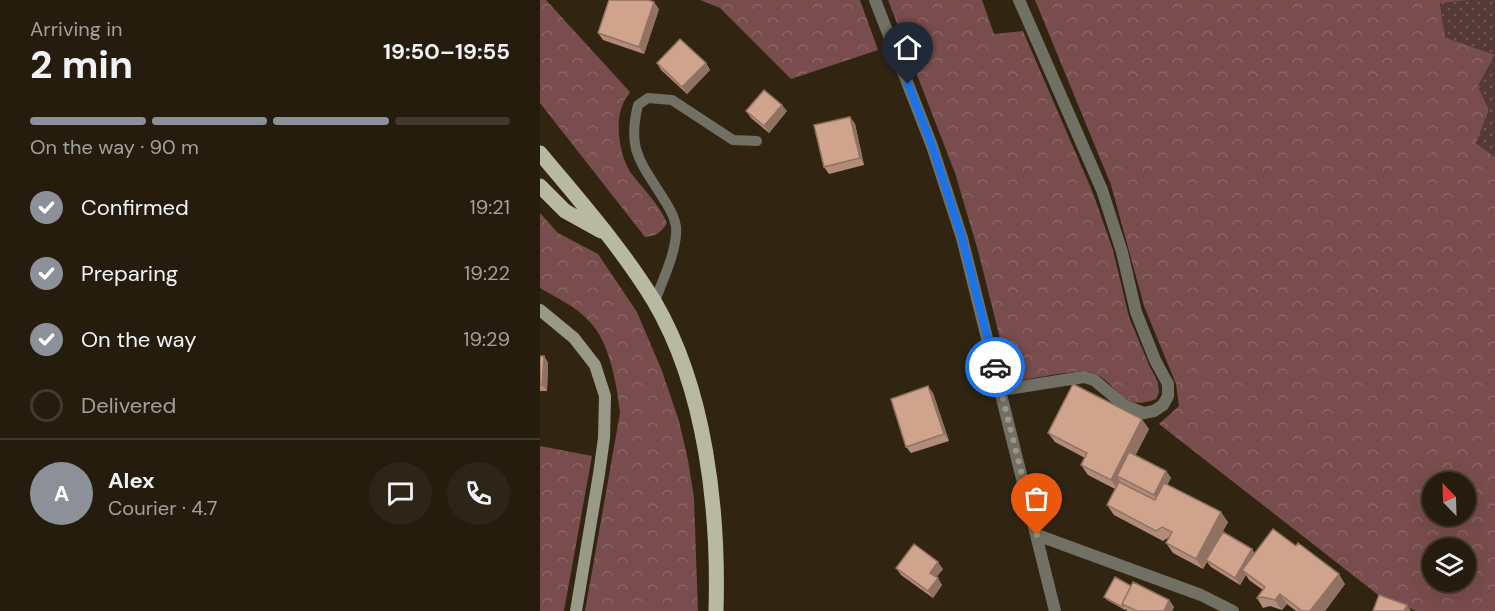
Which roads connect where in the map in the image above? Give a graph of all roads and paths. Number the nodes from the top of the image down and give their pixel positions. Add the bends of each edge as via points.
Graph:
1 (875, 0) edge
2 (1018, 0) edge
3 (757, 141) dead end
4 (543, 156) edge
5 (540, 186) edge
6 (609, 235) junction
7 (654, 303) junction
8 (540, 310) edge
9 (1001, 390) junction
10 (1037, 535) junction
11 (576, 611) edge
12 (716, 611) edge
13 (1055, 611) edge
14 (1233, 611) edge

1 - 9 street via 956,218
2 - 9 street via 1102,190 1136,312 1168,384 1168,396 1163,405 1144,413 1124,405 1094,380 1084,377
3 - 7 lane via 734,140 672,100 648,98 638,105 633,140 640,162 671,210 676,226 676,240
4 - 6 main road
5 - 6 main road via 565,211
6 - 7 main road
7 - 12 main road via 677,350 704,439 715,539
8 - 11 main road via 574,338 595,364 604,396 604,438
9 - 10 street
10 - 13 street
10 - 14 street

